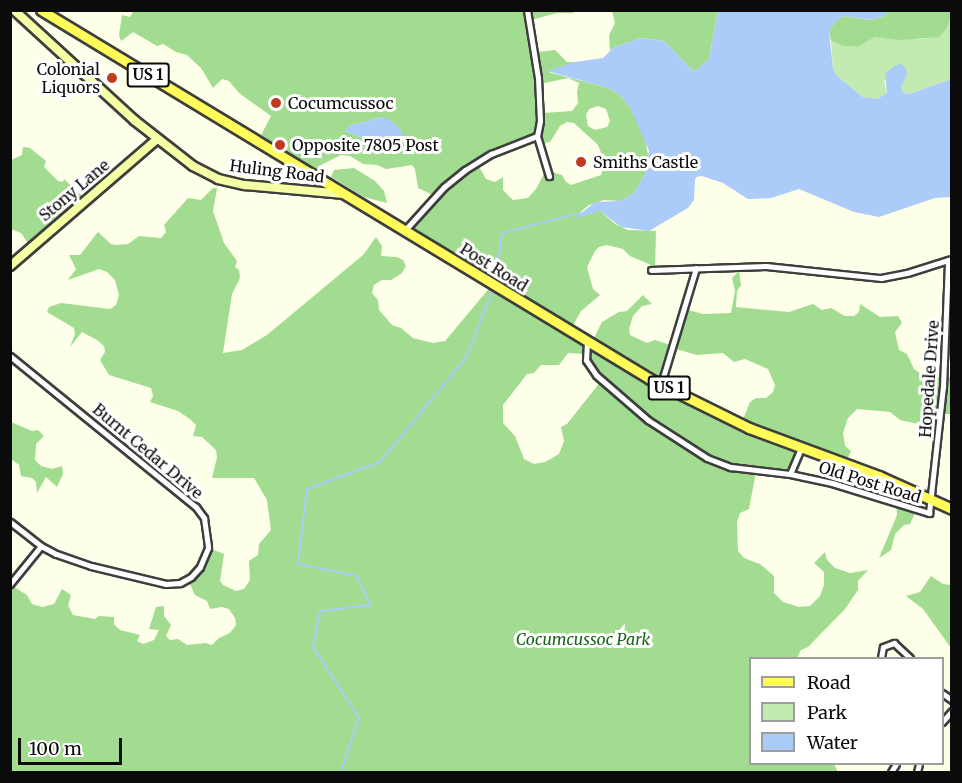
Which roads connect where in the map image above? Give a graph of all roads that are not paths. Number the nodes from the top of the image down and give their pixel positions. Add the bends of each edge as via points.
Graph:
1 (14, 10) edge
2 (41, 10) edge
3 (527, 10) edge
4 (537, 136) junction
5 (157, 139) junction
6 (549, 176) dead end
7 (346, 194) junction
8 (405, 230) junction
9 (950, 259) edge
10 (10, 266) edge
11 (696, 268) junction
12 (651, 270) dead end
13 (588, 342) junction
14 (10, 356) edge
15 (661, 384) junction
16 (801, 448) junction
17 (790, 474) junction
18 (932, 499) junction
19 (951, 508) edge
20 (10, 522) edge
21 (41, 546) junction
22 (10, 584) edge
23 (881, 657) edge
24 (909, 657) edge

1 - 5 street, Huling Road
2 - 7 main road, Post Road / US 1
3 - 4 street via 538,78
4 - 6 street
4 - 8 street via 491,154 465,170
5 - 7 street, Huling Road via 218,179
5 - 10 street, Stony Lane
7 - 8 main road, Post Road / US 1
8 - 13 main road, Post Road / US 1
9 - 11 street via 881,278 766,266
9 - 18 street, Hopedale Drive
11 - 12 street
11 - 15 street
13 - 15 main road, Post Road / US 1
13 - 17 street, Old Post Road via 586,360 596,375 648,420 695,451 731,467
14 - 21 street, Burnt Cedar Drive via 196,507 204,518 209,543 196,572 174,584 91,566
15 - 16 main road, Post Road / US 1 via 739,423
16 - 17 street, Old Post Road
16 - 18 main road, Post Road / US 1
17 - 18 street, Old Post Road via 841,485 929,513
18 - 19 main road, Post Road / US 1
20 - 21 street, Burnt Cedar Drive
21 - 22 street
23 - 24 street via 883,647 894,643

